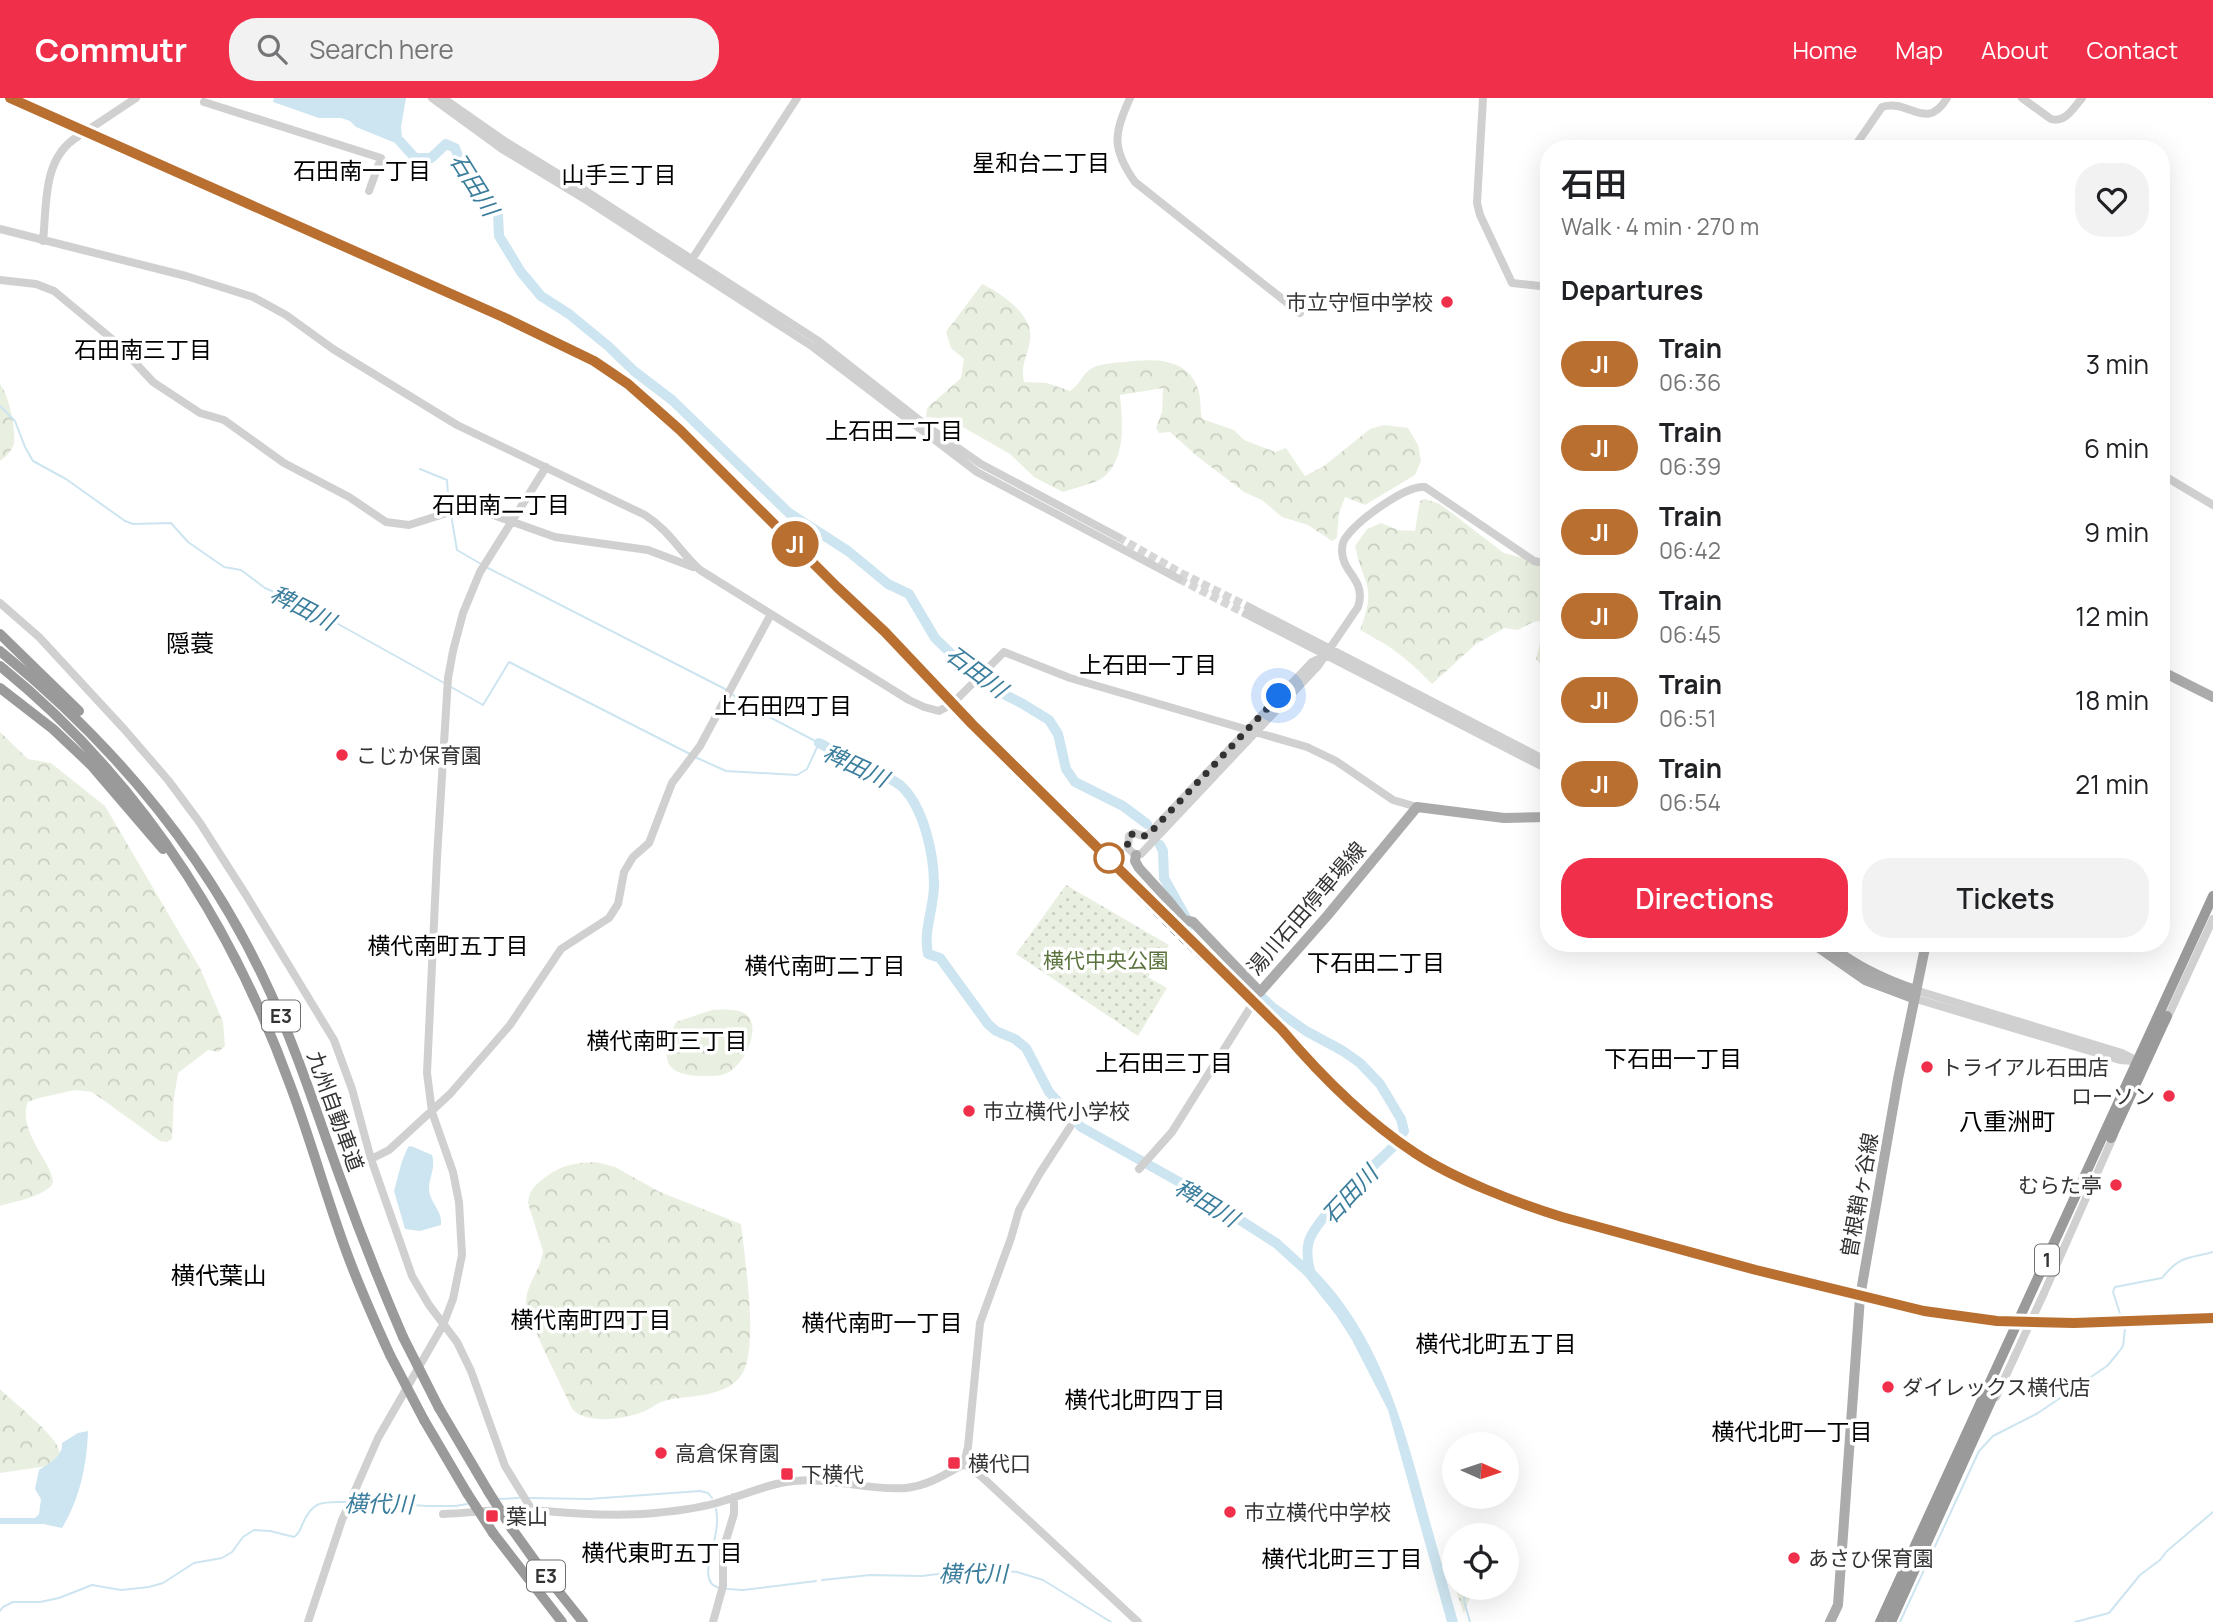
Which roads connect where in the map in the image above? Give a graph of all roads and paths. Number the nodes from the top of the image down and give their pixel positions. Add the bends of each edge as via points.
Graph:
1 (135, 98) edge
2 (432, 98) edge
3 (443, 98) edge
4 (797, 98) edge
5 (1130, 98) edge
6 (1483, 98) edge
7 (1947, 98) edge
8 (2022, 98) edge
9 (2082, 98) edge
10 (204, 102) dead end
11 (1859, 140) edge
12 (369, 191) dead end
13 (0, 229) edge
14 (44, 241) junction
15 (689, 263) junction
16 (0, 280) edge
17 (1540, 285) edge
18 (1300, 313) dead end
19 (546, 467) junction
20 (2170, 479) edge
21 (2213, 505) edge
22 (512, 522) junction
23 (1118, 537) tunnel mouth
24 (1540, 562) edge
25 (700, 570) junction
26 (1179, 579) tunnel mouth
27 (0, 603) edge
28 (1247, 610) tunnel mouth
29 (771, 614) junction
30 (0, 634) edge
31 (0, 651) edge
32 (1328, 652) junction
33 (0, 666) edge
34 (37, 676) junction
35 (2170, 676) edge
36 (3, 690) edge
37 (2213, 697) edge
38 (1251, 732) junction
39 (1540, 758) edge
40 (1540, 766) edge
41 (1417, 807) junction
42 (1540, 817) edge
43 (1136, 855) junction
44 (2213, 895) edge
45 (2213, 917) edge
46 (1825, 952) edge
47 (1838, 952) edge
48 (1924, 952) edge
49 (252, 991) junction
50 (1260, 992) junction
51 (1914, 994) junction
52 (2136, 1061) junction
53 (2146, 1064) junction
54 (432, 1112) junction
55 (1070, 1127) dead end
56 (371, 1159) junction
57 (1139, 1169) dead end
58 (443, 1325) junction
59 (964, 1464) junction
60 (734, 1497) junction
61 (532, 1510) junction
62 (443, 1514) dead end
63 (308, 1622) edge
64 (562, 1622) edge
65 (583, 1622) edge
66 (712, 1622) edge
67 (1138, 1622) edge
68 (1830, 1622) edge
69 (1878, 1622) edge
70 (1892, 1622) edge

1 - 14 street, bridge via 60,151 51,171
2 - 15 street via 491,141
3 - 15 street
4 - 15 street
5 - 18 street via 1117,147 1135,182
6 - 17 street via 1477,194 1480,215 1512,283
7 - 11 street via 1942,107 1928,113 1906,102 1889,102
8 - 9 street via 2056,120 2066,117
10 - 12 street via 381,158
13 - 14 street
14 - 19 street via 253,297 457,425
15 - 23 street via 817,340 973,460
15 - 26 street via 813,347 977,472
16 - 22 street via 54,291 118,344 153,382 200,413 224,419 284,463 386,522 409,525 447,513 482,511
19 - 22 street
19 - 25 street via 662,526
20 - 21 street
22 - 25 street via 555,537 648,550
22 - 54 street via 480,572 463,613 448,678 427,1073
24 - 32 street via 1431,490 1420,486 1407,491 1354,528 1344,541 1343,559 1361,596
25 - 29 street
27 - 56 street via 39,637 124,729 200,823 334,1040
28 - 32 street
29 - 38 street via 909,700 939,711 952,704 1004,652 1070,678
29 - 54 street via 700,746 671,783 649,843 624,872 618,904 608,918 561,949 510,1025
30 - 34 highway
31 - 34 highway, 九州自動車道 / E3
32 - 38 street via 1312,662
32 - 39 street
32 - 40 street
33 - 49 highway, 九州自動車道 / E3 via 90,748 151,821 211,912
34 - 65 highway, 九州自動車道 / E3, bridge via 168,822 231,917 271,993 361,1235 439,1408 512,1529
35 - 37 main road
36 - 49 highway via 92,765 135,815 191,887
38 - 41 street via 1307,747 1393,800
38 - 43 street
38 - 43 street via 1148,835 1129,836 1128,848
41 - 42 main road via 1504,818
41 - 50 main road, 湯川石田停車場線
43 - 50 main road, 湯川石田停車場線 via 1139,868
44 - 52 street
44 - 69 highway, 1, bridge
45 - 53 street
45 - 70 highway, 1, bridge
46 - 51 main road via 1866,980
47 - 51 main road
48 - 51 main road, 曽根鞘ヶ谷線
49 - 64 highway, 九州自動車道 / E3, bridge via 290,1082 345,1248 390,1355 467,1493
50 - 57 street via 1172,1132
51 - 52 street via 2120,1060
51 - 68 main road, 曽根鞘ヶ谷線 via 1860,1297 1838,1605
52 - 53 street
52 - 69 street, bridge
53 - 70 street, bridge
54 - 56 street via 389,1150
54 - 58 street via 453,1172 462,1226 462,1255
55 - 59 street via 1019,1210 980,1323
56 - 58 street via 412,1276
58 - 61 street via 471,1371 505,1466
58 - 63 street via 378,1438 342,1520
59 - 60 street via 907,1488 795,1481
59 - 67 street
60 - 61 street via 680,1510 629,1515
60 - 66 street via 722,1560 723,1586
61 - 62 street

